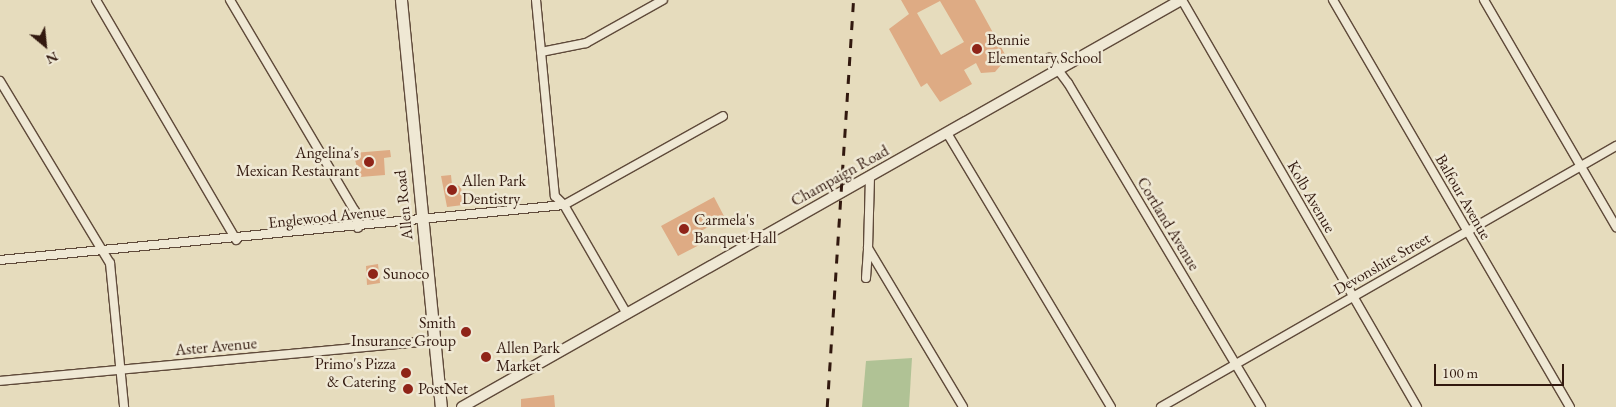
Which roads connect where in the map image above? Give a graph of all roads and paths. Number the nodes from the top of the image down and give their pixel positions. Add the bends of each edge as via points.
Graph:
1 (96, 0) edge
2 (230, 0) edge
3 (401, 0) edge
4 (536, 0) edge
5 (663, 0) edge
6 (1181, 0) edge
7 (1333, 0) edge
8 (1484, 0) edge
9 (541, 52) junction
10 (1049, 58) dead end
11 (1058, 70) junction
12 (0, 81) edge
13 (723, 116) dead end
14 (947, 133) junction
15 (1616, 146) edge
16 (1580, 166) junction
17 (870, 177) junction
18 (564, 205) junction
19 (422, 220) junction
20 (1616, 227) edge
21 (358, 228) junction
22 (1467, 231) junction
23 (236, 240) junction
24 (868, 248) junction
25 (105, 250) junction
26 (0, 260) edge
27 (866, 278) dead end
28 (1353, 296) junction
29 (627, 314) junction
30 (434, 341) junction
31 (1236, 364) junction
32 (120, 370) junction
33 (0, 381) edge
34 (124, 407) edge
35 (441, 407) edge
36 (462, 407) edge
37 (963, 407) edge
38 (1111, 407) edge
39 (1161, 407) edge
40 (1261, 407) edge
41 (1417, 407) edge
42 (1570, 407) edge

1 - 23 street
2 - 21 street via 355,211
3 - 19 main road, Allen Road
4 - 9 street
5 - 9 street via 586,43
6 - 11 street, Champaign Road
6 - 28 street, Kolb Avenue
7 - 22 street, Balfour Avenue
8 - 16 street
9 - 18 street via 555,196
10 - 11 street, Cortland Avenue
11 - 14 street, Champaign Road
11 - 31 street, Cortland Avenue
12 - 25 street via 95,241
13 - 18 street, Englewood Avenue
14 - 17 street, Champaign Road
14 - 38 street
15 - 16 street, Devonshire Street
16 - 20 street
16 - 22 street, Devonshire Street
17 - 24 street
17 - 29 street, Champaign Road
18 - 19 street, Englewood Avenue
18 - 29 street
19 - 21 street, Englewood Avenue
19 - 30 main road, Allen Road
21 - 23 street, Englewood Avenue
22 - 28 street, Devonshire Street
22 - 42 street, Balfour Avenue
23 - 25 street, Englewood Avenue
24 - 27 street
24 - 37 street
25 - 26 street, Englewood Avenue
25 - 32 street via 110,263
28 - 31 street, Devonshire Street
28 - 41 street, Kolb Avenue
29 - 36 street, Champaign Road
30 - 32 street, Aster Avenue
30 - 35 main road, Allen Road
31 - 39 street, Devonshire Street
31 - 40 street, Cortland Avenue
32 - 33 street, Aster Avenue
32 - 34 street

